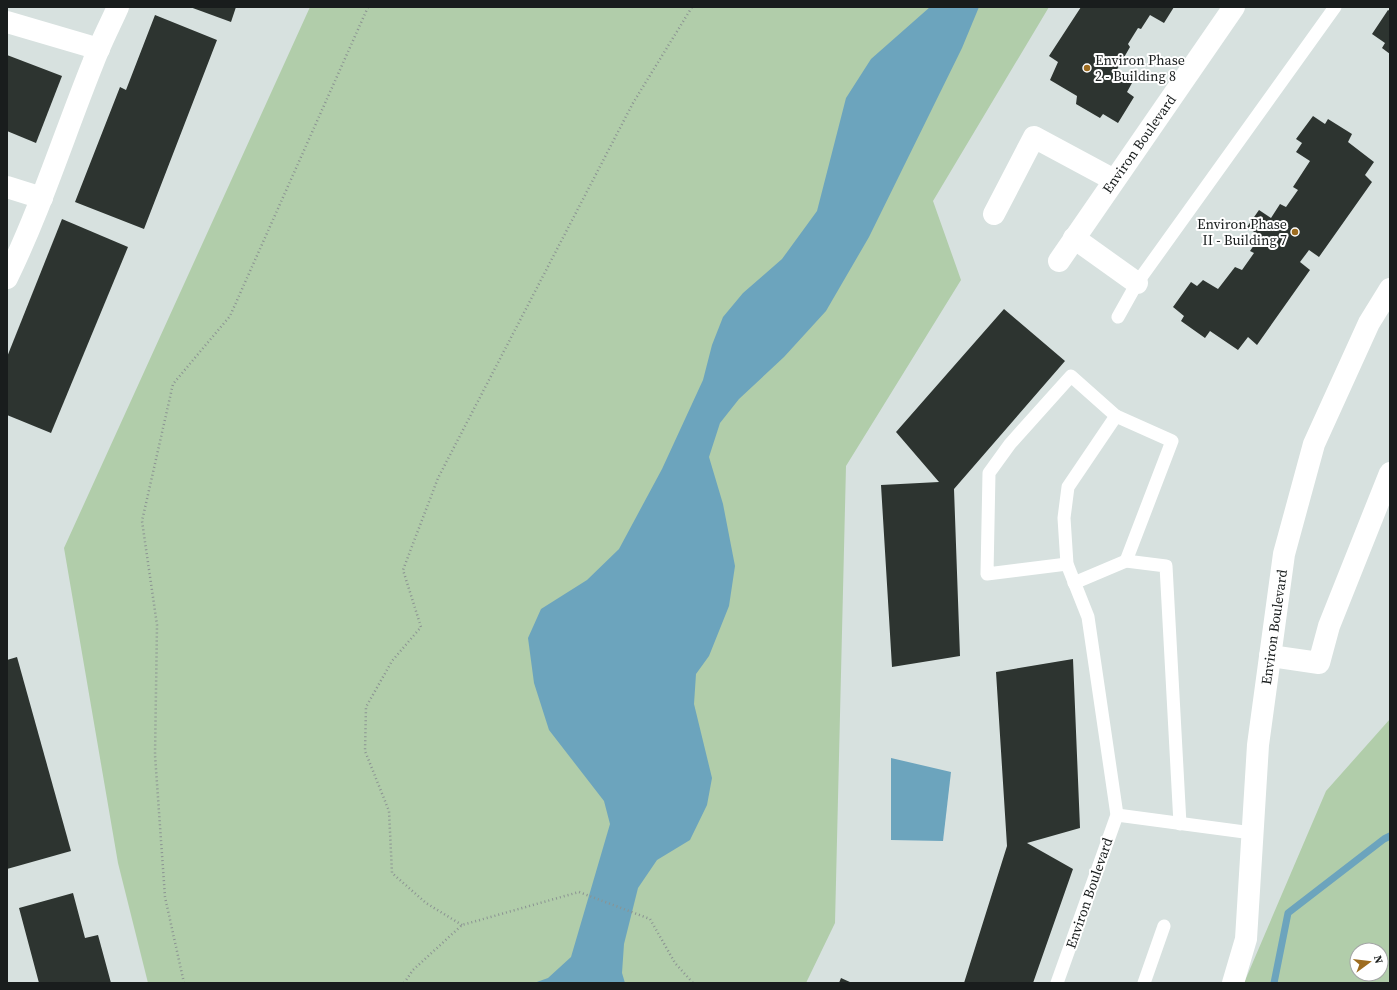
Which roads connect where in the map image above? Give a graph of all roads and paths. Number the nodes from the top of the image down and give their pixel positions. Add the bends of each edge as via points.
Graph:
1 (118, 7) edge
2 (368, 7) edge
3 (692, 7) edge
4 (1234, 7) edge
5 (1335, 7) edge
6 (7, 22) edge
7 (99, 49) junction
8 (1114, 180) junction
9 (7, 187) edge
10 (42, 198) junction
11 (994, 214) dead end
12 (1074, 238) junction
13 (1059, 261) dead end
14 (7, 278) edge
15 (1137, 283) junction
16 (1390, 289) edge
17 (1118, 317) dead end
18 (1116, 416) junction
19 (1390, 473) edge
20 (1126, 561) junction
21 (1067, 564) junction
22 (1074, 582) junction
23 (1270, 656) junction
24 (1117, 815) junction
25 (1180, 824) junction
26 (1252, 833) junction
27 (462, 925) junction
28 (1164, 926) dead end
29 (184, 983) edge
30 (404, 983) edge
31 (694, 983) edge
32 (1058, 983) edge
33 (1144, 983) edge
34 (1233, 983) edge

1 - 7 street
2 - 29 path via 230,316 173,384 142,521 157,624 155,755 165,897
3 - 27 path via 633,103 438,478 403,570 421,627 392,661 366,707 365,751 388,812 392,873 426,903
4 - 8 street, Environ Boulevard
5 - 15 lane
6 - 7 street
7 - 10 street
8 - 11 street via 1034,137
8 - 12 street, Environ Boulevard
9 - 10 street
10 - 14 street
12 - 13 street, Environ Boulevard
12 - 15 street
15 - 17 lane
16 - 23 street, Environ Boulevard via 1369,323 1314,444 1284,554
18 - 20 lane via 1172,441
18 - 21 lane, Environ Boulevard via 1068,487 1064,518
18 - 21 lane via 1071,376 1010,444 989,473 987,574
19 - 23 street via 1329,626 1319,663
20 - 22 lane
20 - 25 lane via 1166,566
21 - 22 lane, Environ Boulevard
22 - 24 lane, Environ Boulevard via 1088,617
23 - 26 street, Environ Boulevard via 1258,745
24 - 25 lane
24 - 32 lane, Environ Boulevard
25 - 26 lane
26 - 34 street, Environ Boulevard via 1246,939
27 - 30 path via 413,970
27 - 31 path via 579,892 650,919 675,963
28 - 33 lane

